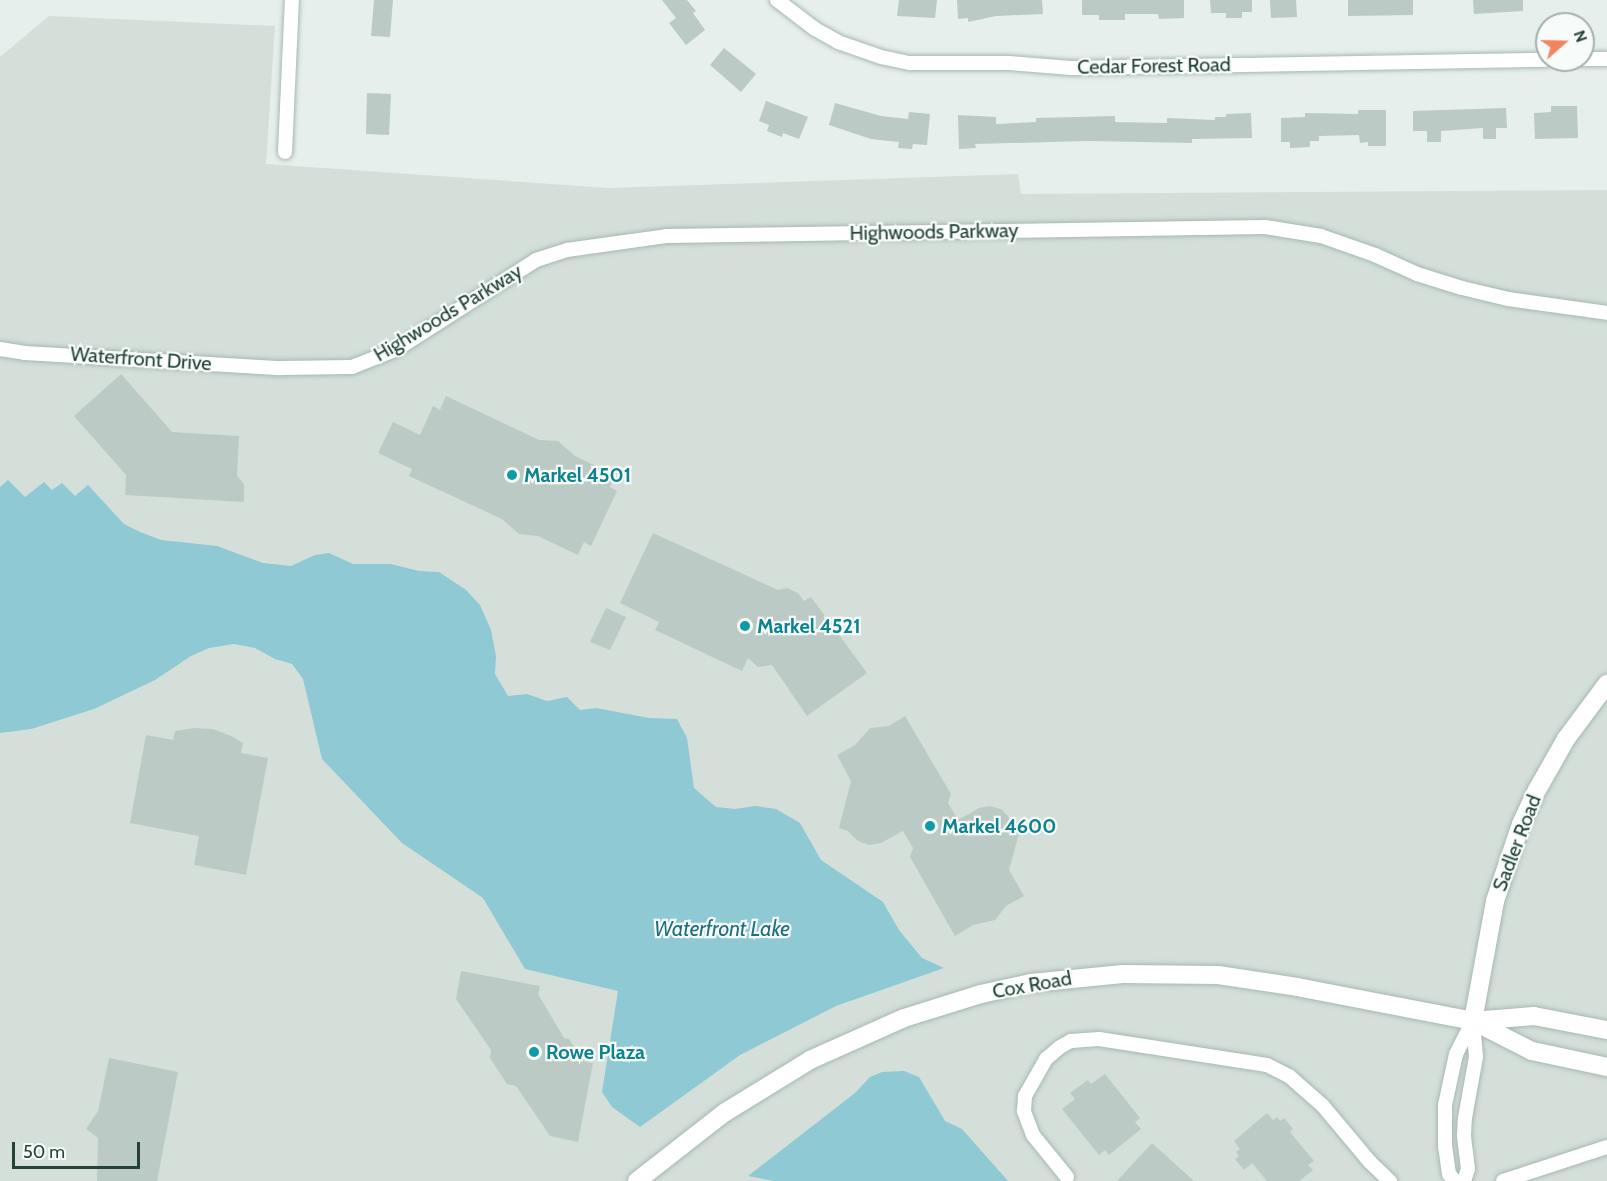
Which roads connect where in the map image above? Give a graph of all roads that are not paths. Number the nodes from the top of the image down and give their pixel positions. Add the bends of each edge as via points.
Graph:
1 (292, 0) edge
2 (777, 0) edge
3 (1535, 60) edge
4 (285, 152) dead end
5 (1607, 313) edge
6 (0, 349) edge
7 (281, 368) joint
8 (1607, 684) edge
9 (1473, 1021) junction
10 (1607, 1030) edge
11 (1607, 1067) edge
12 (1607, 1147) edge
13 (1067, 1177) dead end
14 (637, 1181) edge
15 (1390, 1181) edge
16 (1455, 1181) edge
17 (1464, 1181) edge
18 (1503, 1181) edge

1 - 4 street
2 - 3 street, Cedar Forest Road via 838,42 910,63 1009,63 1071,68
5 - 7 street, Highwoods Parkway via 1462,288 1321,236 1264,227 666,236 567,250 536,260 378,359 352,367
6 - 7 street, Waterfront Drive
8 - 9 main road, Sadler Road via 1566,740 1521,824 1495,901
9 - 10 main road, Cox Road via 1534,1016
9 - 11 main road, Cox Road via 1532,1051
9 - 14 main road, Cox Road via 1218,975 1122,974 1031,983 904,1018 810,1060 724,1113
9 - 16 street via 1456,1054 1444,1114 1449,1174
9 - 17 street via 1476,1057 1465,1118 1468,1169
12 - 18 street
13 - 15 street via 1033,1135 1024,1111 1025,1096 1046,1059 1060,1047 1071,1041 1099,1039 1267,1065 1289,1076 1323,1106

